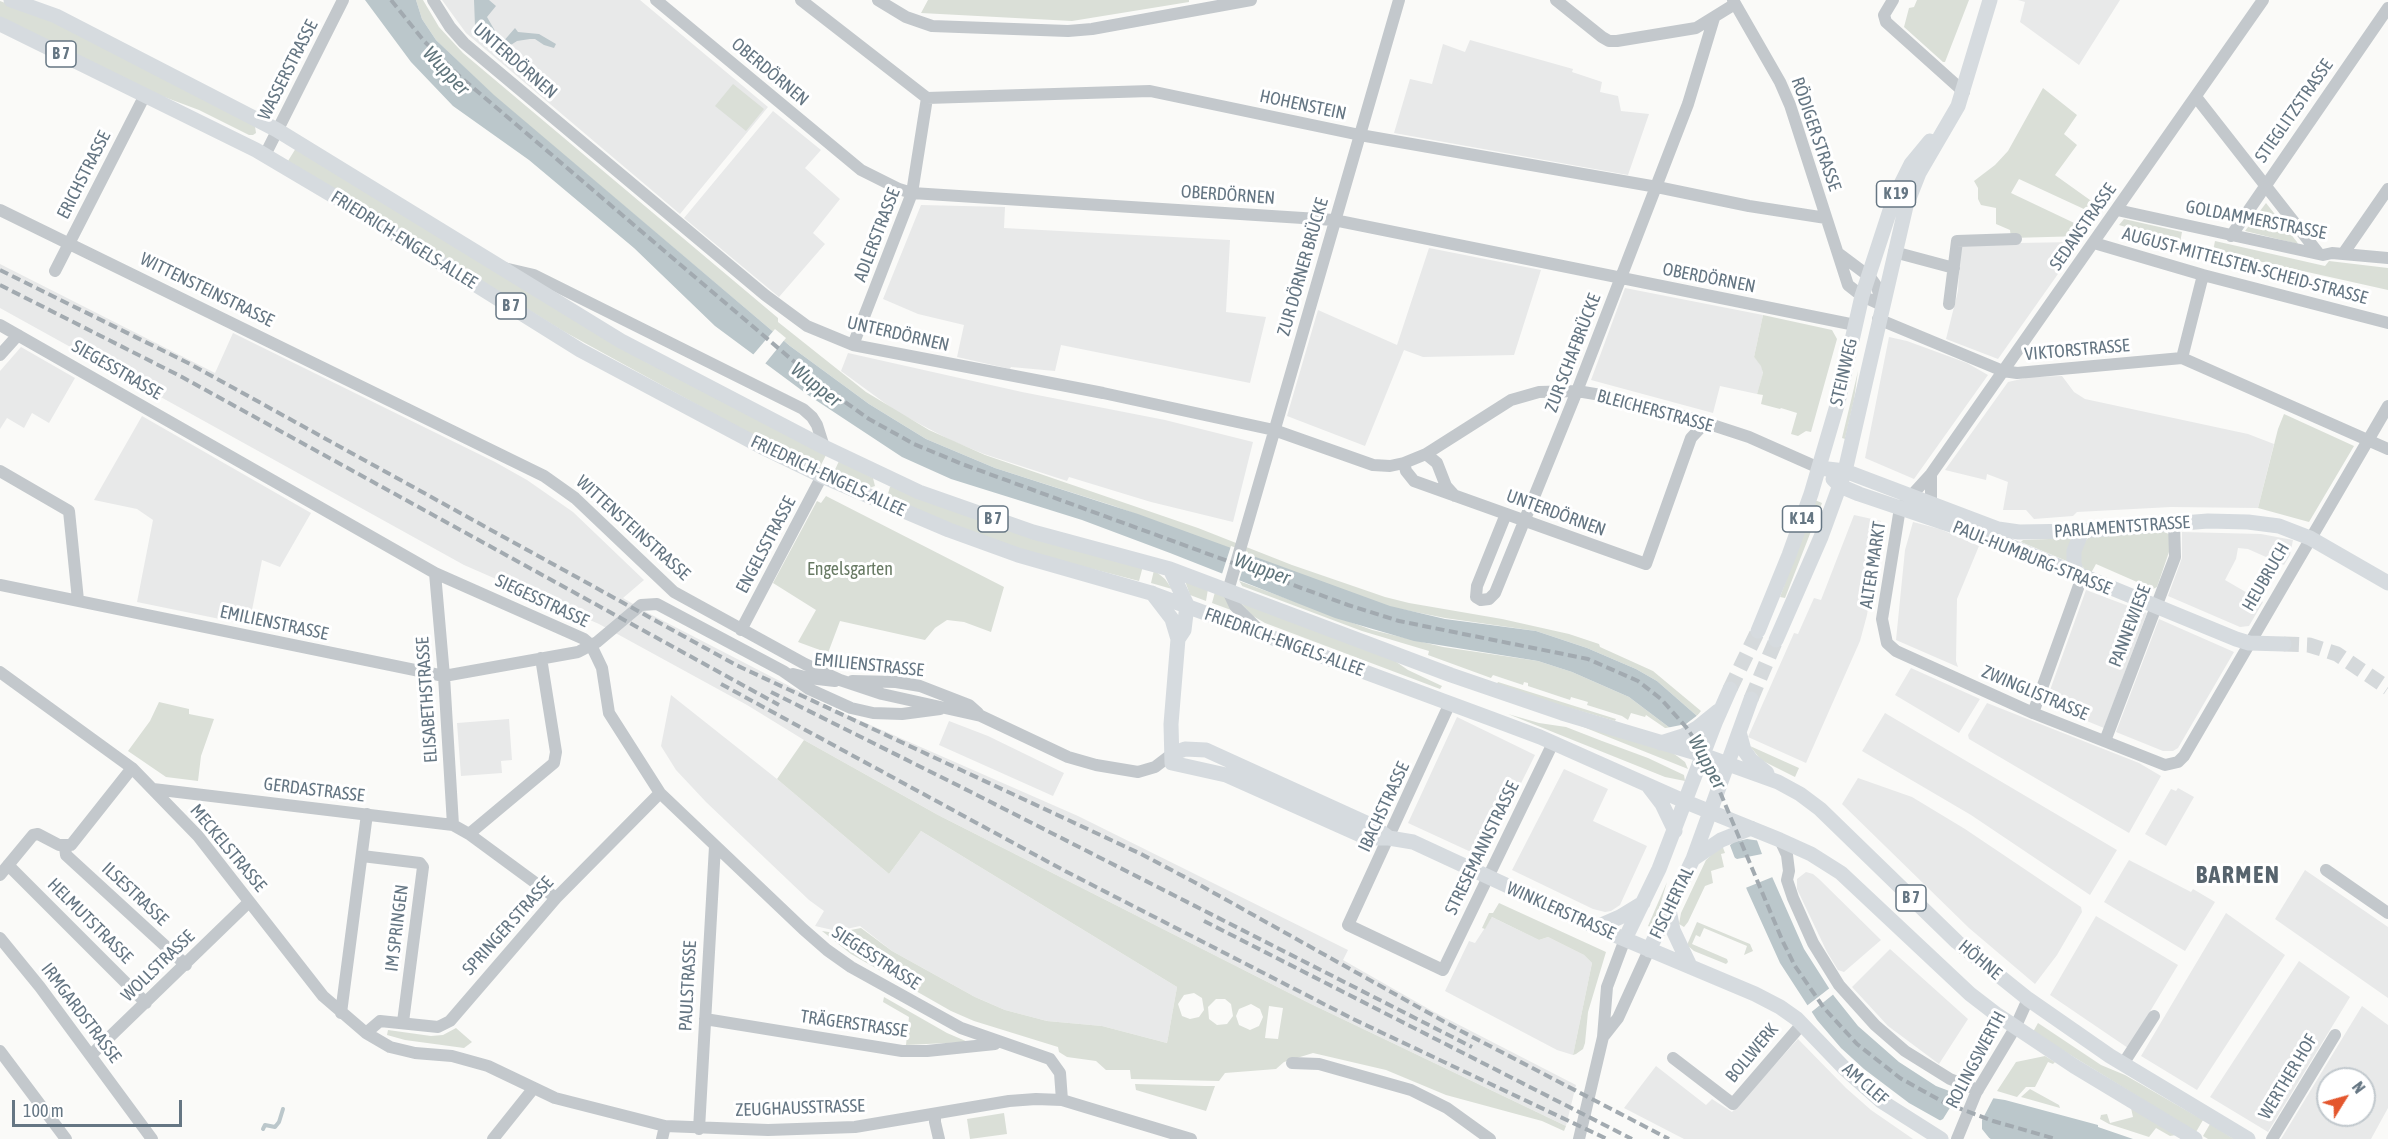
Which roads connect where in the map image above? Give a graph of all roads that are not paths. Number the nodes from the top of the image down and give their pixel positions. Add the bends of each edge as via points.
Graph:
1 (12, 0) edge
2 (343, 0) edge
3 (433, 0) edge
4 (656, 0) edge
5 (801, 0) edge
6 (878, 0) edge
7 (1251, 0) edge
8 (1399, 0) edge
9 (1557, 0) edge
10 (1893, 0) edge
11 (1990, 0) edge
12 (2263, 0) edge
13 (1734, 2) edge
14 (2388, 8) edge
15 (1714, 18) junction
16 (0, 24) edge
17 (1964, 92) junction
18 (145, 94) junction
19 (2196, 97) junction
20 (927, 98) junction
21 (1948, 125) junction
22 (277, 130) junction
23 (1360, 135) junction
24 (265, 156) junction
25 (2265, 184) junction
26 (1657, 187) junction
27 (2388, 189) edge
28 (912, 193) junction
29 (0, 210) edge
30 (2117, 210) junction
31 (1826, 218) junction
32 (1334, 220) junction
33 (2231, 236) junction
34 (2016, 239) dead end
35 (69, 243) junction
36 (2094, 243) junction
37 (1894, 252) junction
38 (1838, 253) junction
39 (2319, 254) junction
40 (2343, 254) junction
41 (2388, 258) edge
42 (501, 267) junction
43 (1954, 268) junction
44 (55, 271) dead end
45 (2203, 275) junction
46 (1870, 278) junction
47 (1621, 279) junction
48 (1862, 296) junction
49 (1949, 304) dead end
50 (1880, 312) junction
51 (2388, 323) edge
52 (0, 325) edge
53 (1855, 325) junction
54 (18, 335) junction
55 (854, 345) junction
56 (0, 355) edge
57 (2182, 358) junction
58 (2003, 371) junction
59 (1577, 392) junction
60 (2388, 406) edge
61 (1705, 423) junction
62 (1274, 430) junction
63 (2367, 440) junction
64 (824, 447) junction
65 (2388, 449) edge
66 (1426, 454) junction
67 (1404, 463) junction
68 (1819, 468) junction
69 (0, 471) edge
70 (879, 473) junction
71 (1931, 474) junction
72 (822, 476) junction
73 (1842, 478) junction
74 (1455, 496) junction
75 (1912, 496) junction
76 (871, 498) junction
77 (1934, 504) junction
78 (1900, 508) junction
79 (1506, 514) junction
80 (1525, 520) junction
81 (2174, 522) junction
82 (2082, 531) junction
83 (2310, 538) junction
84 (1170, 569) junction
85 (435, 573) junction
86 (2080, 576) junction
87 (2388, 583) edge
88 (0, 585) edge
89 (1229, 586) junction
90 (1152, 593) junction
91 (78, 600) junction
92 (1187, 605) junction
93 (2156, 607) junction
94 (741, 630) junction
95 (1758, 631) tunnel mouth
96 (1262, 633) junction
97 (1178, 639) junction
98 (1776, 640) tunnel mouth
99 (1887, 643) joint
100 (2249, 643) junction
101 (2284, 644) tunnel mouth
102 (591, 645) junction
103 (542, 658) junction
104 (783, 671) junction
105 (0, 672) edge
106 (444, 676) junction
107 (1730, 689) tunnel mouth
108 (1751, 699) tunnel mouth
109 (1450, 703) junction
110 (944, 708) junction
111 (2033, 713) junction
112 (981, 716) junction
113 (1716, 716) junction
114 (1739, 732) junction
115 (2105, 741) junction
116 (1553, 743) junction
117 (1670, 744) junction
118 (1703, 755) junction
119 (1168, 760) junction
120 (2173, 764) joint
121 (1735, 766) junction
122 (132, 768) junction
123 (1778, 782) junction
124 (1648, 786) junction
125 (153, 789) junction
126 (660, 793) junction
127 (1686, 802) junction
128 (1711, 811) junction
129 (367, 814) junction
130 (453, 825) junction
131 (1675, 831) junction
132 (1758, 831) junction
133 (470, 834) junction
134 (1389, 838) junction
135 (1780, 840) junction
136 (715, 846) junction
137 (65, 847) junction
138 (362, 856) junction
139 (1693, 859) junction
140 (8, 864) junction
141 (2326, 870) dead end
142 (0, 875) edge
143 (1487, 878) junction
144 (556, 898) junction
145 (249, 902) junction
146 (1643, 903) junction
147 (1670, 910) junction
148 (2388, 913) edge
149 (1348, 925) joint
150 (1597, 927) junction
151 (0, 938) edge
152 (1625, 939) junction
153 (1649, 950) junction
154 (186, 965) junction
155 (1690, 966) junction
156 (2028, 999) junction
157 (146, 1004) junction
158 (341, 1013) junction
159 (2154, 1016) dead end
160 (705, 1019) junction
161 (403, 1022) junction
162 (1799, 1022) junction
163 (2015, 1028) junction
164 (366, 1033) junction
165 (2335, 1035) dead end
166 (1603, 1036) junction
167 (999, 1043) junction
168 (0, 1051) edge
169 (415, 1053) joint
170 (91, 1055) junction
171 (1673, 1058) dead end
172 (1292, 1063) dead end
173 (2123, 1064) junction
174 (532, 1089) junction
175 (1977, 1092) junction
176 (1062, 1100) junction
177 (935, 1114) junction
178 (665, 1126) junction
179 (699, 1129) junction
180 (1580, 1136) edge
181 (1958, 1137) edge
182 (66, 1139) edge
183 (152, 1139) edge
184 (493, 1139) edge
185 (662, 1139) edge
186 (939, 1139) edge
187 (1191, 1139) edge
188 (1490, 1139) edge
189 (1941, 1139) edge
190 (2195, 1139) edge
191 (2248, 1139) edge
192 (2272, 1139) edge

1 - 22 main road, FRIEDRICH-ENGELS-ALLEE / B 7 via 56,16
2 - 22 street, WASSERSTRASSE
3 - 55 street, UNTERDÖRNEN via 464,43 765,296 807,326
4 - 28 street, OBERDÖRNEN via 861,170
5 - 20 street
6 - 7 street via 906,17 932,26 1068,30
8 - 23 street, ZUR DÖRNER BRÜCKE
9 - 15 street via 1609,41 1696,28
10 - 17 street via 1884,15 1886,22
11 - 17 main road, STEINWEG / K 19
12 - 19 street, SEDANSTRASSE
13 - 15 street
13 - 31 street, RÖDIGER STRASSE via 1780,82
14 - 25 street, STIEGLITZSTRASSE
15 - 26 street, ZUR SCHAFBRÜCKE
16 - 18 main road, FRIEDRICH-ENGELS-ALLEE / B 7
17 - 21 main road, STEINWEG / K 19
18 - 24 main road, FRIEDRICH-ENGELS-ALLEE / B 7
18 - 35 street, ERICHSTRASSE
19 - 25 street
19 - 30 street, SEDANSTRASSE
20 - 23 street, HOHENSTEIN via 1150,91
20 - 28 street, ADLERSTRASSE
21 - 37 main road, STEINWEG / K 19 via 1919,173
21 - 46 main road, STEINWEG / K 19 via 1911,164 1894,198
22 - 24 street, WASSERSTRASSE
22 - 42 main road, FRIEDRICH-ENGELS-ALLEE / B 7
23 - 26 street, HOHENSTEIN
23 - 32 street, ZUR DÖRNER BRÜCKE
24 - 72 main road, FRIEDRICH-ENGELS-ALLEE / B 7 via 580,350
25 - 33 street, STIEGLITZSTRASSE
25 - 39 street
26 - 31 street, HOHENSTEIN
26 - 47 street, ZUR SCHAFBRÜCKE
27 - 40 street
28 - 32 street, OBERDÖRNEN
28 - 55 street, ADLERSTRASSE
29 - 35 street, WITTENSTEINSTRASSE
30 - 33 street, GOLDAMMERSTRASSE
30 - 36 street, SEDANSTRASSE
31 - 38 street, RÖDIGER STRASSE
32 - 47 street, OBERDÖRNEN
32 - 62 street, ZUR DÖRNER BRÜCKE
33 - 39 street, GOLDAMMERSTRASSE
34 - 43 street via 1957,241
35 - 44 street, ERICHSTRASSE
35 - 94 street, WITTENSTEINSTRASSE via 544,476 583,505 674,592
36 - 45 street, AUGUST-MITTELSTEN-SCHEID-STRASSE
36 - 58 street, SEDANSTRASSE
37 - 43 street
37 - 50 main road, STEINWEG / K 19
38 - 46 street
38 - 48 street, RÖDIGER STRASSE via 1848,285
39 - 40 street, GOLDAMMERSTRASSE
40 - 41 street, GOLDAMMERSTRASSE
42 - 64 main road, FRIEDRICH-ENGELS-ALLEE / B 7 via 621,341
42 - 64 street, FRIEDRICH-ENGELS-ALLEE via 534,275 803,409 818,425
43 - 49 street
45 - 51 street, AUGUST-MITTELSTEN-SCHEID-STRASSE
45 - 57 street
46 - 48 main road, STEINWEG / K 19
46 - 50 street via 1877,287
47 - 53 street, OBERDÖRNEN
47 - 59 street, ZUR SCHAFBRÜCKE
48 - 50 street, RÖDIGER STRASSE
48 - 53 main road, STEINWEG / K 19
50 - 58 street, VIKTORSTRASSE
50 - 73 main road, STEINWEG / K 19
52 - 54 street, SIEGESSTRASSE
53 - 68 main road, STEINWEG / K 19
54 - 56 street
54 - 85 street, SIEGESSTRASSE
55 - 62 street, UNTERDÖRNEN
57 - 58 street, VIKTORSTRASSE via 2017,373
57 - 63 street, VIKTORSTRASSE
58 - 71 street, SEDANSTRASSE
59 - 61 street, BLEICHERSTRASSE via 1624,400
59 - 66 street, BLEICHERSTRASSE via 1539,392 1511,400
59 - 80 street, ZUR SCHAFBRÜCKE
60 - 63 street, HEUBRUCH
61 - 68 street, BLEICHERSTRASSE via 1749,437
61 - 80 street, UNTERDÖRNEN via 1691,438 1646,564
62 - 67 street, UNTERDÖRNEN via 1374,465
62 - 89 street, ZUR DÖRNER BRÜCKE
63 - 65 street, VIKTORSTRASSE
63 - 83 street, HEUBRUCH
64 - 70 main road, FRIEDRICH-ENGELS-ALLEE / B 7
66 - 67 street, BLEICHERSTRASSE
66 - 74 street via 1437,463 1446,486
67 - 74 street, UNTERDÖRNEN via 1414,481
68 - 73 main road, BLEICHERSTRASSE
68 - 95 main road, STEINWEG / K 14
69 - 91 street via 69,511
70 - 76 main road via 883,490
70 - 84 main road, FRIEDRICH-ENGELS-ALLEE / B 7 via 987,517
71 - 75 street, SEDANSTRASSE
71 - 77 street
72 - 76 main road, FRIEDRICH-ENGELS-ALLEE / B 7
72 - 94 street, ENGELSSTRASSE
73 - 75 main road, BLEICHERSTRASSE
73 - 78 main road, PAUL-HUMBURG-STRASSE
73 - 98 main road, STEINWEG / K 14
74 - 79 street, UNTERDÖRNEN
75 - 77 main road
75 - 78 street, ALTER MARKT
76 - 90 main road, FRIEDRICH-ENGELS-ALLEE / B 7 via 1018,555
77 - 82 main road, PARLAMENTSTRASSE via 1998,529
78 - 86 main road, PAUL-HUMBURG-STRASSE via 1995,540
78 - 99 street, ALTER MARKT via 1882,619
79 - 80 street, UNTERDÖRNEN
79 - 80 street, ZUR SCHAFBRÜCKE via 1477,586 1476,597 1481,600 1496,593
81 - 82 main road, PARLAMENTSTRASSE
81 - 83 main road, PARLAMENTSTRASSE via 2264,524
81 - 93 street, PANNEWIESE via 2175,557
82 - 86 main road via 2074,550
83 - 87 main road, PARLAMENTSTRASSE
83 - 100 street, HEUBRUCH
84 - 89 main road, FRIEDRICH-ENGELS-ALLEE / B 7
84 - 92 main road
85 - 102 street, SIEGESSTRASSE
85 - 106 street, ELISABETHSTRASSE
86 - 93 main road, PAUL-HUMBURG-STRASSE
86 - 111 street
88 - 91 street, EMILIENSTRASSE
89 - 96 street via 1241,612
89 - 117 main road, FRIEDRICH-ENGELS-ALLEE / B 7 via 1451,675
90 - 92 main road, FRIEDRICH-ENGELS-ALLEE / B 7
90 - 97 main road via 1172,619
91 - 106 street, EMILIENSTRASSE
92 - 96 main road, FRIEDRICH-ENGELS-ALLEE / B 7
92 - 97 main road via 1184,630
93 - 100 main road, PAUL-HUMBURG-STRASSE
93 - 115 street, PANNEWIESE
94 - 110 street, WITTENSTEINSTRASSE via 840,680
96 - 109 main road, FRIEDRICH-ENGELS-ALLEE / B 7
97 - 119 main road
99 - 111 street, ZWINGLISTRASSE via 1896,651
100 - 101 main road, PAUL-HUMBURG-STRASSE
100 - 120 street, HEUBRUCH via 2184,756
102 - 103 street, EMILIENSTRASSE via 578,652
102 - 104 street, EMILIENSTRASSE via 641,605 657,604
102 - 126 street, SIEGESSTRASSE via 602,668 609,713
103 - 106 street, EMILIENSTRASSE
103 - 133 street via 556,752 554,763
104 - 110 street, EMILIENSTRASSE via 809,689 873,714 919,714
104 - 112 street, EMILIENSTRASSE via 809,678 896,682 937,691 969,705
105 - 122 street, MECKELSTRASSE
106 - 130 street, ELISABETHSTRASSE
107 - 113 main road
108 - 114 main road
109 - 116 main road, FRIEDRICH-ENGELS-ALLEE / B 7
109 - 134 street, IBACHSTRASSE
110 - 112 street, WITTENSTEINSTRASSE
111 - 115 street, ZWINGLISTRASSE
112 - 119 street, WITTENSTEINSTRASSE via 1068,757 1096,765 1138,772
113 - 117 main road
113 - 118 main road
114 - 121 main road via 1733,749
114 - 123 main road via 1750,760
115 - 120 street, ZWINGLISTRASSE via 2165,765
116 - 124 main road, FRIEDRICH-ENGELS-ALLEE / B 7
116 - 143 street, STRESEMANNSTRASSE
117 - 118 main road, FRIEDRICH-ENGELS-ALLEE / B 7
118 - 121 main road, FRIEDRICH-ENGELS-ALLEE / B 7
118 - 127 main road, FISCHERTAL
119 - 134 main road, WINKLERSTRASSE via 1185,749 1206,750 1372,826
121 - 123 main road, HÖHNE / B 7
121 - 128 main road, FISCHERTAL
122 - 125 street, MECKELSTRASSE
122 - 137 street via 71,845
123 - 156 main road, HÖHNE / B 7 via 1827,816 1957,942
124 - 127 main road, FRIEDRICH-ENGELS-ALLEE / B 7
124 - 131 main road
125 - 129 street, GERDASTRASSE
125 - 145 street, MECKELSTRASSE via 198,836
126 - 136 street, SIEGESSTRASSE
126 - 144 street, SPRINGER STRASSE
127 - 128 main road, FRIEDRICH-ENGELS-ALLEE / B 7
127 - 131 main road, FISCHERTAL
128 - 132 main road, HÖHNE / B 7
128 - 139 main road, FISCHERTAL
129 - 130 street, GERDASTRASSE
129 - 138 street
130 - 133 street, GERDASTRASSE
131 - 146 main road, FISCHERTAL
132 - 135 main road, HÖHNE / B 7
132 - 139 main road via 1721,840
133 - 144 street, GERDASTRASSE
134 - 143 main road, WINKLERSTRASSE via 1413,842
134 - 149 street, IBACHSTRASSE
135 - 163 main road, HÖHNE / B 7 via 1841,873 1970,994
135 - 175 street via 1787,855 1787,880 1793,898 1813,943 1839,985 1905,1051
136 - 160 street, PAULSTRASSE
136 - 167 street, SIEGESSTRASSE via 827,950 851,967 961,1028
137 - 140 street via 33,835
137 - 154 street, ILSESTRASSE via 66,855
138 - 158 street
138 - 161 street, IM SPRINGEN via 420,863 423,867
139 - 147 main road, FISCHERTAL
140 - 142 street
140 - 157 street, HELMUTSTRASSE
141 - 148 street
143 - 149 street, STRESEMANNSTRASSE via 1443,970
143 - 150 main road, WINKLERSTRASSE
144 - 161 street, SPRINGER STRASSE via 445,1025
145 - 154 street, WOLLSTRASSE
145 - 158 street, MECKELSTRASSE via 310,982
146 - 150 main road
146 - 152 main road, FISCHERTAL
147 - 153 main road, FISCHERTAL
147 - 155 main road via 1673,930
150 - 152 main road, WINKLERSTRASSE
151 - 170 street, IRMGARDSTRASSE
152 - 153 main road, WINKLERSTRASSE
152 - 166 street, FISCHERTAL via 1607,987
153 - 155 main road, WINKLERSTRASSE
153 - 166 street, FISCHERTAL via 1618,1018
154 - 157 street, WOLLSTRASSE
155 - 162 main road, WINKLERSTRASSE via 1755,994
156 - 163 street, ROLINGSWERTH
156 - 173 main road, HÖHNE / B 7
157 - 170 street, WOLLSTRASSE
158 - 164 street, MECKELSTRASSE
159 - 173 street
160 - 167 street, TRÄGERSTRASSE via 902,1051
160 - 179 street, PAULSTRASSE
161 - 164 street, SPRINGER STRASSE via 380,1021
162 - 171 street, BOLLWERK via 1732,1104
162 - 189 main road, AM CLEF via 1881,1101
163 - 175 street, ROLINGSWERTH
163 - 190 main road, HÖHNE / B 7
164 - 169 street, MECKELSTRASSE via 390,1047
165 - 192 street, WERTHER HOF
166 - 180 street, FISCHERTAL
167 - 176 street, SIEGESSTRASSE via 1050,1059 1060,1073
168 - 182 street
169 - 174 street, ZEUGHAUSSTRASSE via 452,1056 488,1066
170 - 183 street, IRMGARDSTRASSE
172 - 188 street via 1319,1064 1411,1090 1447,1108
173 - 191 main road, HÖHNE / B 7
174 - 178 street, ZEUGHAUSSTRASSE
174 - 184 street
175 - 181 street, ROLINGSWERTH
176 - 177 street, ZEUGHAUSSTRASSE via 1009,1101
176 - 187 street, ZEUGHAUSSTRASSE
177 - 179 street, ZEUGHAUSSTRASSE via 855,1127
177 - 186 street
178 - 179 street, ZEUGHAUSSTRASSE
178 - 185 street

